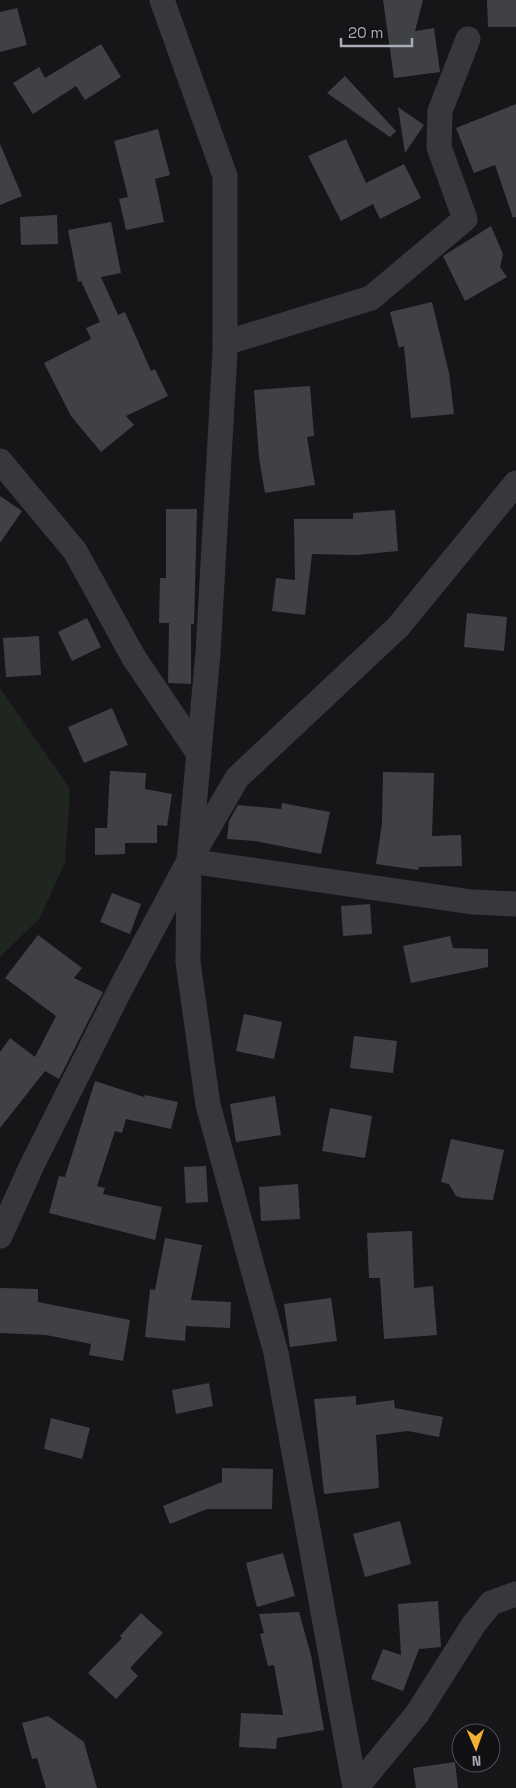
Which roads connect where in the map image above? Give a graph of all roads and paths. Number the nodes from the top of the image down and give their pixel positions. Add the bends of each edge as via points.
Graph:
1 (162, 0) edge
2 (468, 39) dead end
3 (224, 343) junction
4 (0, 461) edge
5 (516, 483) edge
6 (199, 754) junction
7 (189, 861) junction
8 (516, 904) edge
9 (0, 1236) edge
10 (516, 1594) edge
11 (356, 1788) edge

1 - 3 street via 225,176
2 - 3 street via 440,111 438,147 465,219 371,298
3 - 6 street via 208,653
4 - 6 street via 76,551 134,658
5 - 7 street via 398,627 237,778
6 - 7 street
7 - 8 street via 472,902
7 - 9 street via 122,986
7 - 11 street via 188,962 208,1105 276,1353
10 - 11 street via 491,1603 417,1714

